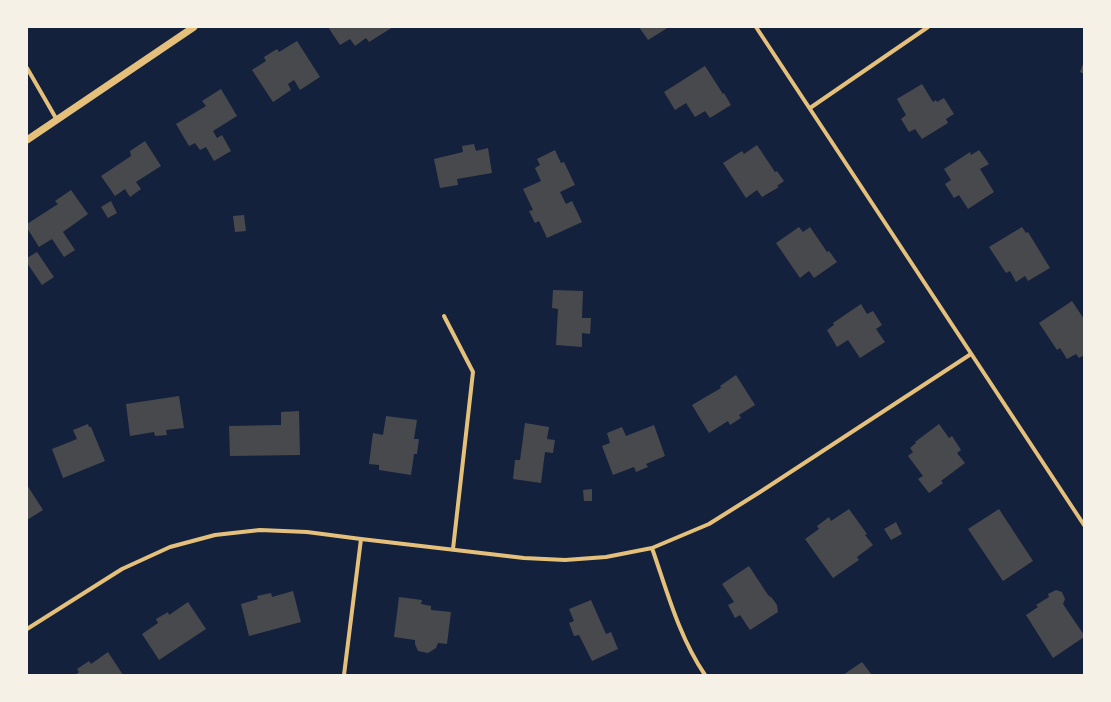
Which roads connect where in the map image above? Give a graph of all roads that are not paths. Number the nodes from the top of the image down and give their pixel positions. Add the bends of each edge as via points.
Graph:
1 (194, 27) edge
2 (756, 27) edge
3 (928, 27) edge
4 (27, 68) edge
5 (810, 108) junction
6 (57, 120) junction
7 (27, 140) edge
8 (444, 316) dead end
9 (971, 354) junction
10 (1084, 525) edge
11 (361, 539) junction
12 (652, 548) junction
13 (453, 549) junction
14 (27, 630) edge
15 (344, 675) edge
16 (706, 675) edge

1 - 6 street
2 - 5 street
3 - 5 street
4 - 6 street
5 - 9 street
6 - 7 street
8 - 13 street via 473,372
9 - 10 street
9 - 12 street via 709,524
11 - 13 street
11 - 14 street via 307,532 260,530 215,535 170,547 122,569
11 - 15 street
12 - 13 street via 606,557 565,560 524,558
12 - 16 street via 676,618 694,658

